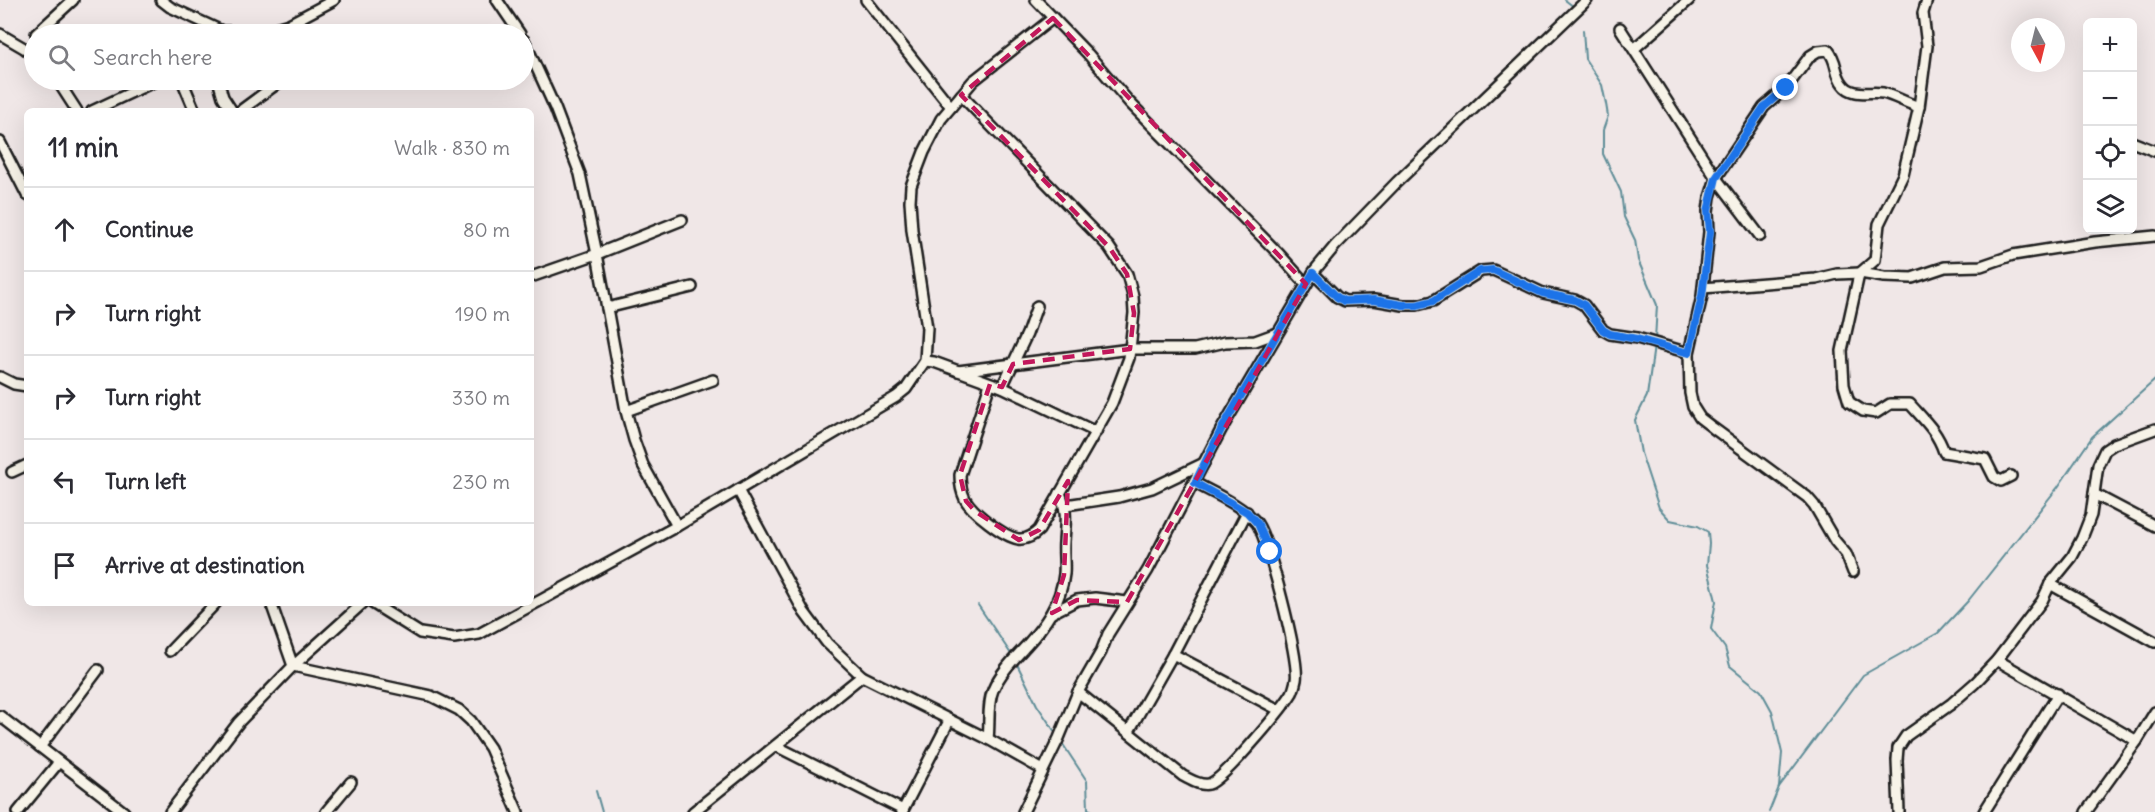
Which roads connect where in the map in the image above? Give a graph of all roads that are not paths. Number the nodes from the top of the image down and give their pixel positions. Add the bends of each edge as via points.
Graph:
1 (73, 0) edge
2 (161, 0) edge
3 (334, 0) edge
4 (497, 0) edge
5 (866, 0) edge
6 (1036, 0) edge
7 (1587, 0) edge
8 (1689, 0) edge
9 (1927, 0) edge
10 (1053, 18) junction
11 (47, 24) edge
12 (204, 24) edge
13 (290, 24) edge
14 (513, 24) edge
15 (1620, 28) dead end
16 (2, 39) edge
17 (24, 48) edge
18 (1634, 49) junction
19 (534, 62) edge
20 (63, 90) edge
21 (137, 90) edge
22 (186, 90) edge
23 (221, 90) edge
24 (268, 90) edge
25 (961, 95) junction
26 (951, 107) junction
27 (1918, 107) junction
28 (75, 108) edge
29 (98, 108) edge
30 (194, 108) edge
31 (230, 108) edge
32 (244, 108) edge
33 (0, 142) edge
34 (2137, 144) edge
35 (2155, 151) edge
36 (1716, 178) junction
37 (24, 189) edge
38 (682, 220) dead end
39 (1760, 236) dead end
40 (2155, 236) edge
41 (597, 254) junction
42 (1313, 273) junction
43 (1860, 273) junction
44 (534, 276) edge
45 (1306, 284) junction
46 (692, 287) dead end
47 (1703, 288) junction
48 (1037, 306) dead end
49 (607, 308) junction
50 (1277, 333) junction
51 (1130, 349) junction
52 (1689, 353) junction
53 (925, 361) junction
54 (1013, 364) junction
55 (957, 371) junction
56 (0, 377) edge
57 (713, 380) dead end
58 (990, 384) junction
59 (24, 386) edge
60 (1002, 387) junction
61 (626, 411) junction
62 (2155, 429) edge
63 (1096, 432) junction
64 (1204, 463) junction
65 (24, 466) edge
66 (12, 472) dead end
67 (2011, 476) dead end
68 (1195, 483) junction
69 (738, 490) junction
70 (1060, 493) junction
71 (2094, 494) junction
72 (1066, 505) junction
73 (1247, 512) junction
74 (678, 526) junction
75 (2155, 526) edge
76 (1853, 572) dead end
77 (2050, 584) junction
78 (1127, 602) junction
79 (534, 604) edge
80 (213, 606) edge
81 (272, 606) edge
82 (360, 606) edge
83 (377, 606) edge
84 (531, 606) edge
85 (1052, 613) junction
86 (2155, 642) edge
87 (170, 651) dead end
88 (1173, 654) junction
89 (1997, 660) junction
90 (293, 666) junction
91 (98, 670) dead end
92 (862, 676) junction
93 (1078, 692) junction
94 (2058, 694) junction
95 (1279, 710) junction
96 (2155, 712) edge
97 (0, 716) edge
98 (950, 721) junction
99 (1129, 731) junction
100 (988, 740) junction
101 (2137, 741) junction
102 (776, 746) junction
103 (40, 747) junction
104 (59, 762) junction
105 (1043, 770) junction
106 (351, 782) dead end
107 (902, 811) edge
108 (18, 812) edge
109 (124, 812) edge
110 (170, 812) edge
111 (326, 812) edge
112 (518, 812) edge
113 (693, 812) edge
114 (1023, 812) edge
115 (1899, 812) edge
116 (1984, 812) edge
117 (2086, 812) edge

1 - 11 street
2 - 12 street
3 - 13 street
4 - 14 street
5 - 26 street
6 - 10 street
7 - 42 street via 1397,183
8 - 18 street
9 - 27 street via 1923,13 1927,46
10 - 25 street via 973,81
10 - 45 street
15 - 18 street
16 - 17 street
18 - 36 street
19 - 41 street via 580,174
20 - 28 street
21 - 29 street
22 - 30 street
23 - 31 street
24 - 32 street
25 - 26 street
25 - 51 street via 1109,247 1127,274 1134,313
26 - 53 street via 924,152 911,186 910,219 927,328
27 - 36 street via 1887,94 1860,93 1847,88 1836,69 1835,58 1828,50 1818,51 1764,107
27 - 43 street via 1903,174 1879,224 1875,260
33 - 37 street
34 - 35 street
36 - 39 street
36 - 47 street via 1708,211 1710,232
38 - 41 street
40 - 43 street via 2013,255 1982,266 1945,267 1912,278
41 - 44 street
41 - 49 street
42 - 45 street
42 - 52 street via 1344,301 1417,305 1433,301 1480,271 1493,270 1542,293 1575,300 1610,334
43 - 47 street
43 - 67 street via 1842,351 1844,386 1850,402 1863,411 1876,413 1890,404 1910,404 1940,438 1944,452 1985,459 1994,477 2001,481
45 - 50 street
46 - 49 street
47 - 52 street
48 - 54 street
49 - 61 street
50 - 51 street via 1255,341 1195,349
50 - 64 street
51 - 54 street
51 - 63 street via 1120,383
52 - 76 street via 1690,393 1700,418 1807,497 1846,554
53 - 55 street
53 - 69 street via 896,397
54 - 55 street
54 - 60 street
55 - 58 street
56 - 59 street
57 - 61 street
58 - 60 street
58 - 70 street via 960,476 966,501 990,524 1019,540 1039,531
60 - 63 street
61 - 74 street via 643,465
62 - 71 street via 2105,450 2098,465
63 - 70 street
64 - 68 street
64 - 72 street via 1152,488
65 - 66 street
68 - 73 street
68 - 78 street
69 - 74 street
69 - 92 street via 804,612 827,643
70 - 72 street
71 - 75 street
71 - 77 street via 2082,538
72 - 85 street via 1064,575
73 - 88 street
73 - 95 street via 1258,524 1270,552 1295,661 1297,677 1293,692
74 - 79 street
77 - 86 street
77 - 89 street via 2042,601
78 - 85 street via 1077,600
78 - 93 street
80 - 87 street
81 - 90 street
82 - 90 street
83 - 84 street via 420,633 454,638 479,634
85 - 100 street via 993,689
88 - 95 street
88 - 99 street
89 - 94 street
89 - 115 street via 1951,704 1906,736 1898,748
90 - 110 street via 239,722
90 - 112 street via 431,696 459,710 490,748
91 - 103 street
92 - 98 street
92 - 102 street
93 - 99 street
93 - 105 street
94 - 101 street
94 - 116 street
95 - 99 street via 1231,766 1209,784 1183,776
96 - 101 street
97 - 103 street
98 - 100 street
98 - 107 street
100 - 105 street
101 - 117 street
102 - 107 street
102 - 113 street
103 - 104 street
104 - 108 street
104 - 109 street
105 - 114 street
106 - 111 street

